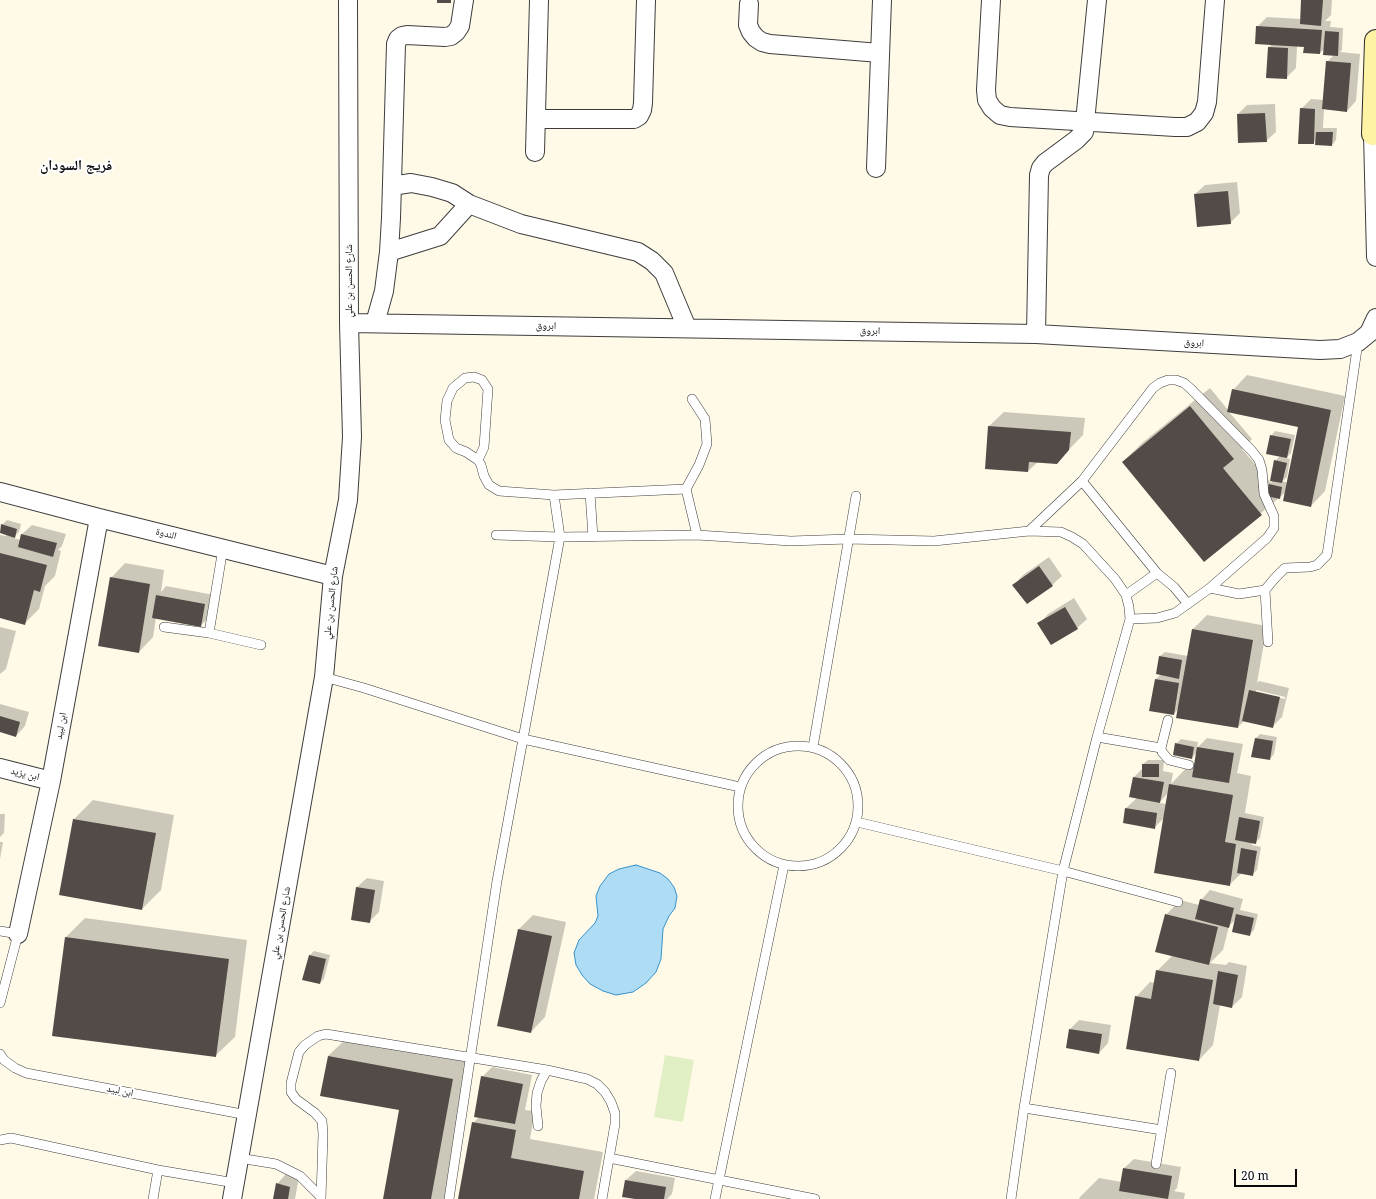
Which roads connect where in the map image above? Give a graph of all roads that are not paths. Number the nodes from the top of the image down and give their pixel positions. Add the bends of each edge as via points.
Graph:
1 (348, 0) edge
2 (466, 0) edge
3 (539, 0) edge
4 (646, 0) edge
5 (882, 0) edge
6 (991, 0) edge
7 (1096, 0) edge
8 (1215, 0) edge
9 (749, 4) dead end
10 (1376, 41) edge
11 (880, 53) junction
12 (536, 119) junction
13 (1085, 121) junction
14 (1374, 131) edge
15 (535, 152) dead end
16 (876, 168) dead end
17 (392, 186) junction
18 (469, 204) junction
19 (389, 252) junction
20 (1376, 257) edge
21 (1376, 318) edge
22 (349, 323) junction
23 (375, 323) junction
24 (687, 328) junction
25 (1036, 334) junction
26 (1358, 342) junction
27 (692, 399) dead end
28 (478, 460) junction
29 (1082, 481) junction
30 (686, 489) junction
31 (0, 492) edge
32 (590, 493) junction
33 (554, 495) junction
34 (856, 496) dead end
35 (99, 518) junction
36 (1029, 531) junction
37 (496, 535) dead end
38 (697, 535) junction
39 (560, 537) junction
40 (593, 537) junction
41 (848, 539) junction
42 (223, 548) junction
43 (1157, 573) junction
44 (333, 576) junction
45 (1210, 588) junction
46 (1265, 590) junction
47 (1126, 595) junction
48 (1188, 604) junction
49 (1130, 619) junction
50 (164, 627) dead end
51 (209, 633) junction
52 (1268, 642) dead end
53 (261, 645) dead end
54 (324, 677) junction
55 (1168, 720) dead end
56 (1097, 737) junction
57 (523, 739) junction
58 (813, 747) junction
59 (1161, 748) junction
60 (1189, 765) dead end
61 (0, 768) edge
62 (51, 781) junction
63 (740, 787) junction
64 (856, 822) junction
65 (784, 864) junction
66 (1063, 871) junction
67 (1178, 902) dead end
68 (0, 931) edge
69 (18, 934) junction
70 (0, 1003) edge
71 (0, 1054) edge
72 (470, 1058) junction
73 (547, 1070) junction
74 (1171, 1073) dead end
75 (1024, 1108) junction
76 (247, 1115) junction
77 (538, 1126) dead end
78 (1162, 1130) junction
79 (0, 1140) edge
80 (240, 1158) junction
81 (609, 1158) junction
82 (1156, 1164) dead end
83 (158, 1170) junction
84 (720, 1180) junction
85 (233, 1191) edge
86 (320, 1197) edge
87 (153, 1199) edge
88 (449, 1199) edge
89 (602, 1199) edge
90 (715, 1199) edge
91 (815, 1199) edge
92 (1011, 1199) edge

1 - 22 street, شارع الحسن بن علي
2 - 17 street via 460,26 451,36 407,35 398,39 396,44
3 - 12 street
4 - 12 street via 643,103 639,116 634,119
5 - 11 street
6 - 13 street via 986,90 987,100 992,108 1010,117
7 - 13 street
8 - 13 street via 1207,102 1204,113 1197,122 1187,127 1175,128
9 - 11 street via 748,25 751,32 762,42
10 - 14 main road
11 - 16 street
12 - 15 street
13 - 25 street via 1084,132 1045,163 1039,175
14 - 20 street
17 - 18 street via 411,183 432,187 452,193
17 - 19 street
18 - 19 street via 440,236
18 - 24 street via 521,224 638,252 664,272
19 - 23 street via 384,291
21 - 26 street, ابروق via 1369,334
22 - 23 street, ابروق
22 - 44 street, شارع الحسن بن علي via 352,437 348,492
23 - 24 street, ابروق
24 - 25 street, ابروق
25 - 26 street, ابروق via 1320,350 1340,348
26 - 46 lane via 1327,555 1317,565 1286,568
27 - 30 lane via 705,419 706,444 699,465
28 - 28 lane via 452,445 445,420 446,401 453,388 465,378 474,377 482,380 488,389 484,447
28 - 33 lane via 489,485 499,492
29 - 36 lane
29 - 43 lane
29 - 45 lane via 1153,388 1164,382 1176,380 1190,388 1259,460 1264,494 1275,522 1272,533
30 - 32 lane
30 - 38 lane
31 - 35 street, الندوة
32 - 33 lane
32 - 40 lane
33 - 39 lane
34 - 41 lane
35 - 42 street, الندوة
35 - 62 street, ابن لبيد
36 - 41 lane via 934,541
36 - 47 lane via 1061,532 1083,544
37 - 39 lane
38 - 40 lane
38 - 41 lane via 790,541
39 - 40 lane
39 - 57 lane
41 - 58 lane
42 - 44 street, الندوة
42 - 51 lane
43 - 47 lane
43 - 48 lane via 1174,587
44 - 54 street, شارع الحسن بن علي
45 - 46 lane via 1239,594
45 - 48 lane
46 - 52 lane
47 - 49 lane
48 - 49 lane via 1175,613 1157,618
49 - 56 lane
50 - 51 lane
51 - 53 lane
54 - 57 lane
54 - 76 street, شارع الحسن بن علي
55 - 59 lane
56 - 59 lane
56 - 66 lane
57 - 63 lane
57 - 72 lane via 497,881
58 - 63 lane via 790,746 768,753 751,767
58 - 64 lane via 831,755 845,768 854,784 858,803
59 - 60 lane via 1169,760
61 - 62 street, ابن يزيد
62 - 69 street, ابن لبيد
63 - 65 lane via 737,807 741,826 750,844 766,857
64 - 65 lane via 849,838 836,853 820,862 802,866
64 - 66 lane
65 - 84 lane
66 - 67 lane
66 - 75 lane
68 - 69 lane
69 - 70 lane, ابن لبيد
71 - 76 lane, ابن لبيد via 14,1068 26,1073
72 - 73 lane
72 - 86 lane via 326,1034 305,1045 299,1052 293,1072 291,1092 322,1121
72 - 88 lane
73 - 77 lane via 537,1093
73 - 81 lane via 587,1079 606,1092 615,1113
74 - 78 lane
75 - 78 lane
75 - 92 lane
76 - 80 street, شارع الحسن بن علي
78 - 82 lane
79 - 83 lane via 11,1138
80 - 85 street, شارع الحسن بن علي
80 - 86 lane via 276,1164 300,1176
81 - 84 lane
81 - 89 lane
83 - 85 lane
83 - 87 lane
84 - 90 lane
84 - 91 lane

